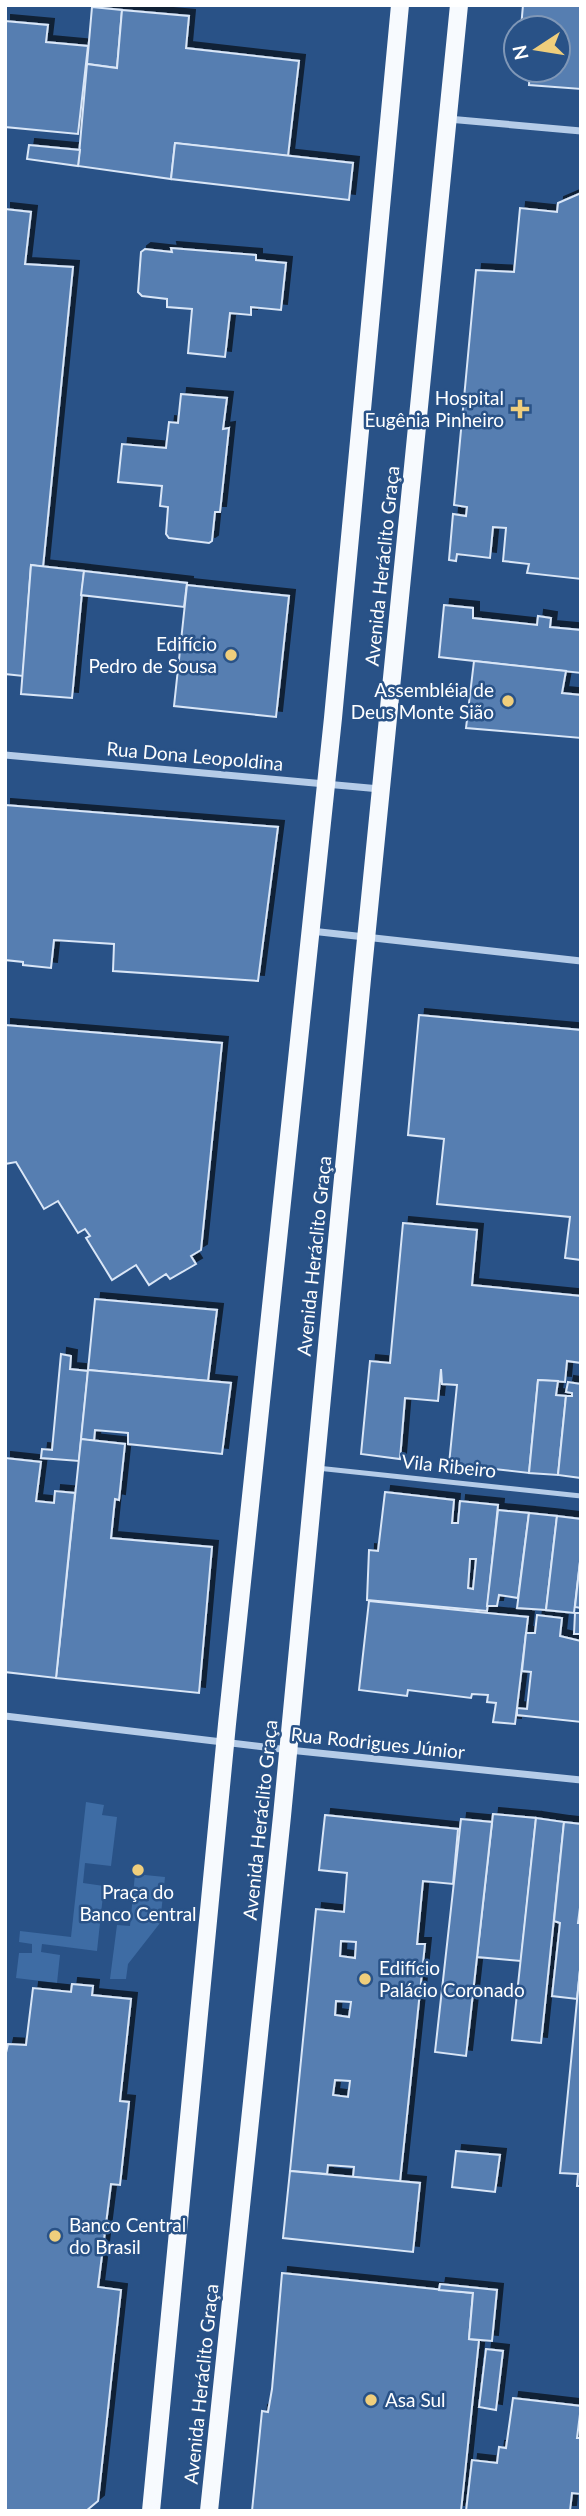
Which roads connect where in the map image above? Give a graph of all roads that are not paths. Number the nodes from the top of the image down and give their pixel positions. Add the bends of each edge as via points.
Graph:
1 (400, 5) edge
2 (458, 5) edge
3 (447, 119) junction
4 (581, 131) edge
5 (5, 755) edge
6 (326, 785) junction
7 (381, 789) junction
8 (312, 931) junction
9 (366, 938) junction
10 (581, 961) edge
11 (314, 1468) junction
12 (581, 1496) edge
13 (5, 1716) edge
14 (226, 1743) junction
15 (289, 1750) junction
16 (581, 1780) edge
17 (151, 2511) edge
18 (209, 2511) edge

1 - 6 main road, Avenida Heráclito Graça
2 - 3 main road, Avenida Heráclito Graça
3 - 4 street
3 - 7 main road, Avenida Heráclito Graça
5 - 6 street, Rua Dona Leopoldina
6 - 7 street, Rua Dona Leopoldina
6 - 8 main road, Avenida Heráclito Graça
7 - 9 main road, Avenida Heráclito Graça
8 - 9 street
8 - 14 main road, Avenida Heráclito Graça
9 - 10 street
9 - 11 main road, Avenida Heráclito Graça
11 - 12 lane, Vila Ribeiro
11 - 15 main road, Avenida Heráclito Graça
13 - 14 street, Rua Rodrigues Júnior
14 - 15 street, Rua Rodrigues Júnior
14 - 17 main road, Avenida Heráclito Graça
15 - 16 street, Rua Rodrigues Júnior
15 - 18 main road, Avenida Heráclito Graça

